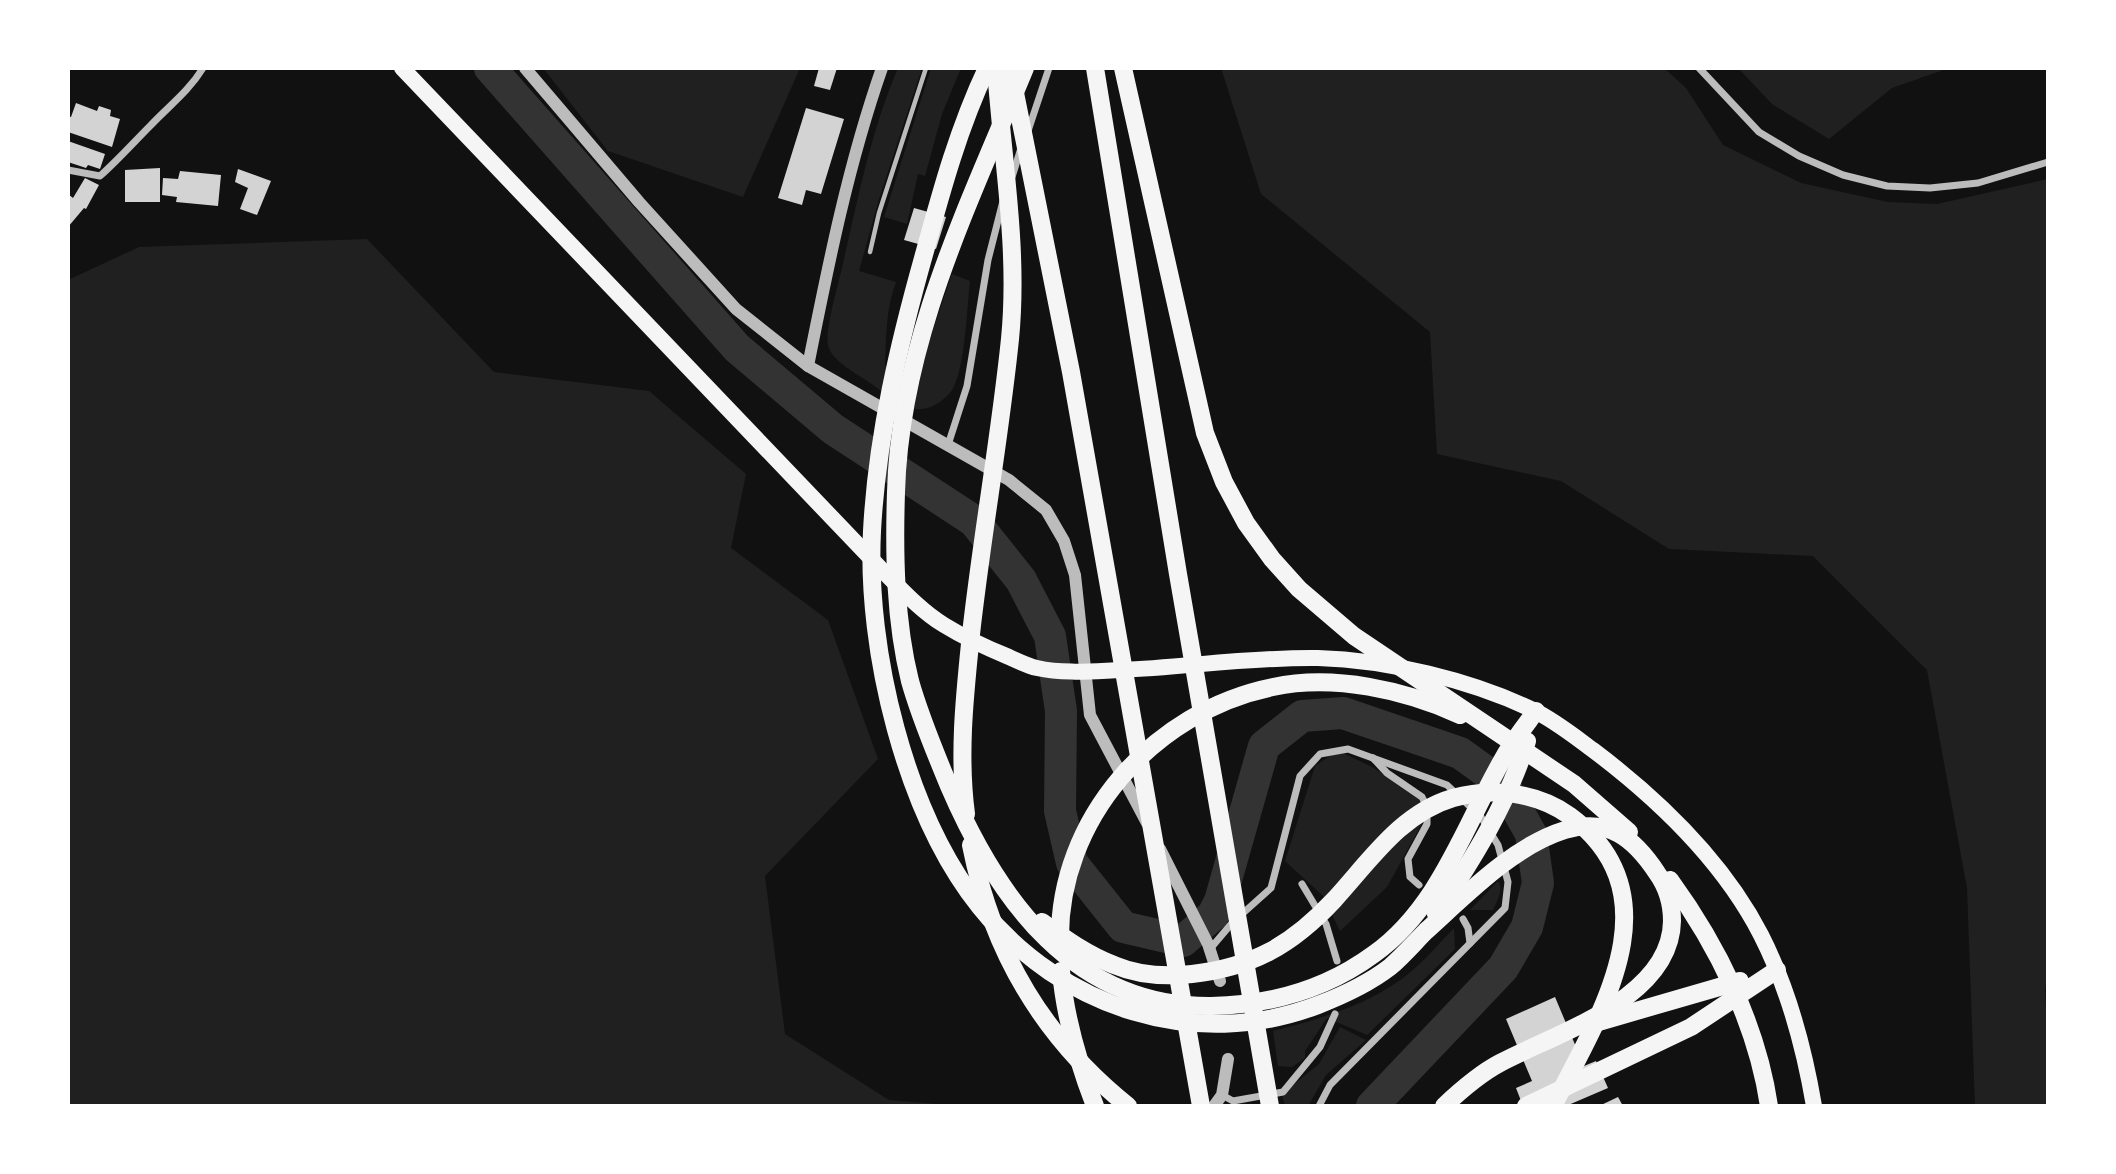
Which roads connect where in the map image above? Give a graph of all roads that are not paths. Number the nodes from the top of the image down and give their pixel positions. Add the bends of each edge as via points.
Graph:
1 (203, 68) edge
2 (402, 68) edge
3 (525, 68) edge
4 (882, 68) edge
5 (926, 68) edge
6 (987, 68) edge
7 (996, 68) edge
8 (1010, 68) edge
9 (1025, 68) edge
10 (1049, 68) edge
11 (1095, 68) edge
12 (1123, 68) edge
13 (1699, 68) edge
14 (2048, 162) edge
15 (68, 170) edge
16 (870, 252) dead end
17 (910, 345) junction
18 (808, 366) junction
19 (948, 445) junction
20 (1087, 672) junction
21 (1536, 711) junction
22 (1498, 733) junction
23 (1373, 757) junction
24 (1512, 760) junction
25 (993, 872) junction
26 (1302, 884) dead end
27 (1419, 885) dead end
28 (1463, 919) dead end
29 (1422, 934) junction
30 (1470, 943) junction
31 (1208, 947) junction
32 (1337, 961) dead end
33 (1777, 970) junction
34 (1224, 975) junction
35 (1335, 1014) dead end
36 (1576, 1028) junction
37 (1228, 1059) dead end
38 (1218, 1100) edge
39 (1095, 1106) edge
40 (1128, 1106) edge
41 (1200, 1106) edge
42 (1270, 1106) edge
43 (1319, 1106) edge
44 (1444, 1106) edge
45 (1526, 1106) edge
46 (1553, 1106) edge
47 (1769, 1106) edge
48 (1814, 1106) edge

1 - 15 street via 193,85 100,176
2 - 20 highway via 882,570 943,625 1037,668
3 - 18 street via 736,309
4 - 18 street via 830,253
5 - 16 lane
6 - 17 highway via 956,143 908,312
7 - 40 highway via 1011,219 1013,299 965,698 967,821 979,886 1016,976 1069,1052
8 - 41 highway via 1076,399
9 - 17 highway
10 - 19 street via 1001,209 967,386
11 - 42 highway
12 - 22 highway via 1205,433 1246,523 1281,569 1324,611
13 - 14 street via 1759,132 1843,175 1887,186 1930,188 1978,183
17 - 25 highway via 896,489 902,638 920,714 965,823
17 - 29 highway via 881,438 876,479 872,538 878,637 893,718 920,799 980,908 1013,942 1085,992 1140,1015 1169,1021 1230,1024 1317,1005 1368,982
18 - 19 street
19 - 20 street via 1009,480 1046,509 1064,541 1075,575
20 - 21 highway via 1240,660 1367,661 1494,693
20 - 31 street via 1090,715
21 - 24 highway
21 - 33 highway via 1627,775 1679,824 1723,876
22 - 39 highway via 1456,713 1380,689 1309,683 1275,686 1237,697 1190,717 1153,746 1096,809 1068,879 1060,934 1063,998
22 - 47 highway via 1599,804 1652,856 1678,891 1722,964 1741,1007
23 - 27 street via 1387,773 1422,797 1427,807 1427,824 1408,859 1410,877
23 - 30 street via 1447,785 1481,817 1498,845 1508,882 1505,908
23 - 31 street via 1348,749 1320,754 1300,776 1271,888
24 - 25 highway via 1404,928 1377,953 1326,983 1267,1002 1167,1004 1114,986 1068,959 1040,934
24 - 29 highway via 1485,837
25 - 34 highway via 1042,922 1116,966 1164,977
26 - 32 street via 1326,924
28 - 30 street
29 - 36 highway via 1526,847 1586,825 1603,826 1628,839 1663,882 1670,899 1671,934 1656,967 1623,998
30 - 43 street via 1330,1085
31 - 34 street
33 - 36 highway
33 - 45 highway via 1691,1027
33 - 48 highway via 1801,1042
34 - 46 highway via 1298,934 1414,817 1465,796 1523,795 1562,811 1594,838 1618,878 1623,901 1625,926 1615,977
35 - 38 street via 1320,1047 1283,1092
36 - 44 highway via 1500,1063
37 - 38 street

